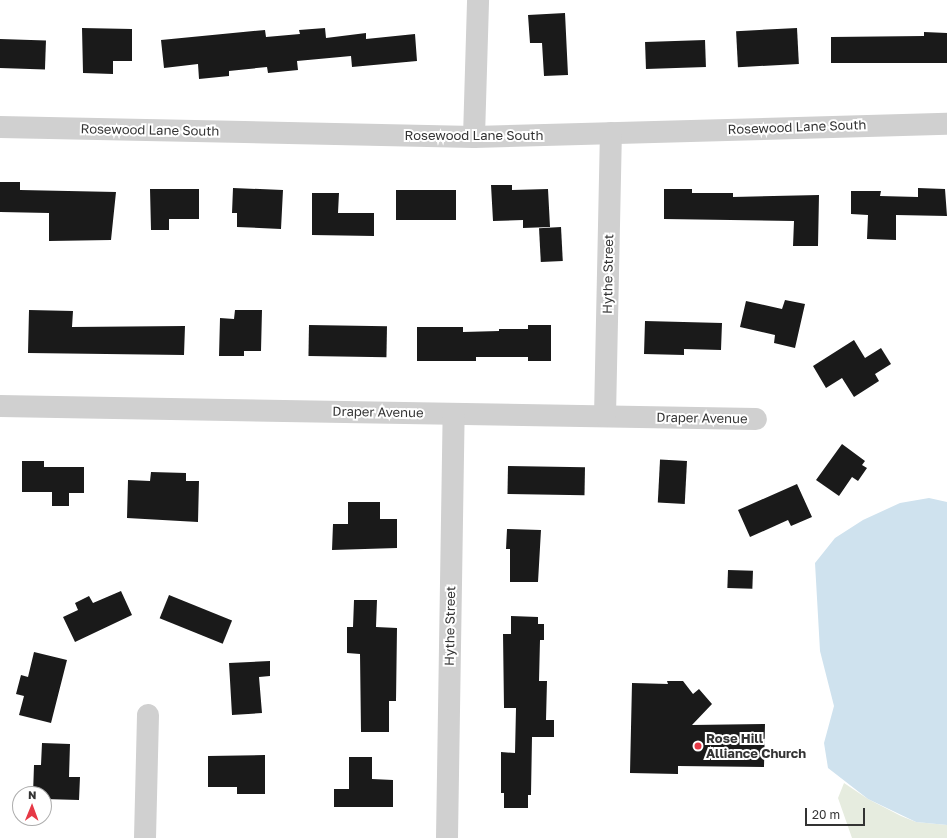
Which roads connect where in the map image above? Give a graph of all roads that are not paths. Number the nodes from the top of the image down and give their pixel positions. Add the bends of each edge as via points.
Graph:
1 (478, 0) edge
2 (947, 124) edge
3 (0, 127) edge
4 (611, 133) junction
5 (474, 137) junction
6 (0, 406) edge
7 (454, 414) junction
8 (605, 416) junction
9 (756, 419) dead end
10 (148, 715) dead end
11 (145, 838) edge
12 (447, 838) edge

1 - 5 street
2 - 4 street, Rosewood Lane South
3 - 5 street, Rosewood Lane South
4 - 5 street, Rosewood Lane South
4 - 8 street, Hythe Street
6 - 7 street, Draper Avenue
7 - 8 street, Draper Avenue
7 - 12 street, Hythe Street
8 - 9 street, Draper Avenue
10 - 11 street

